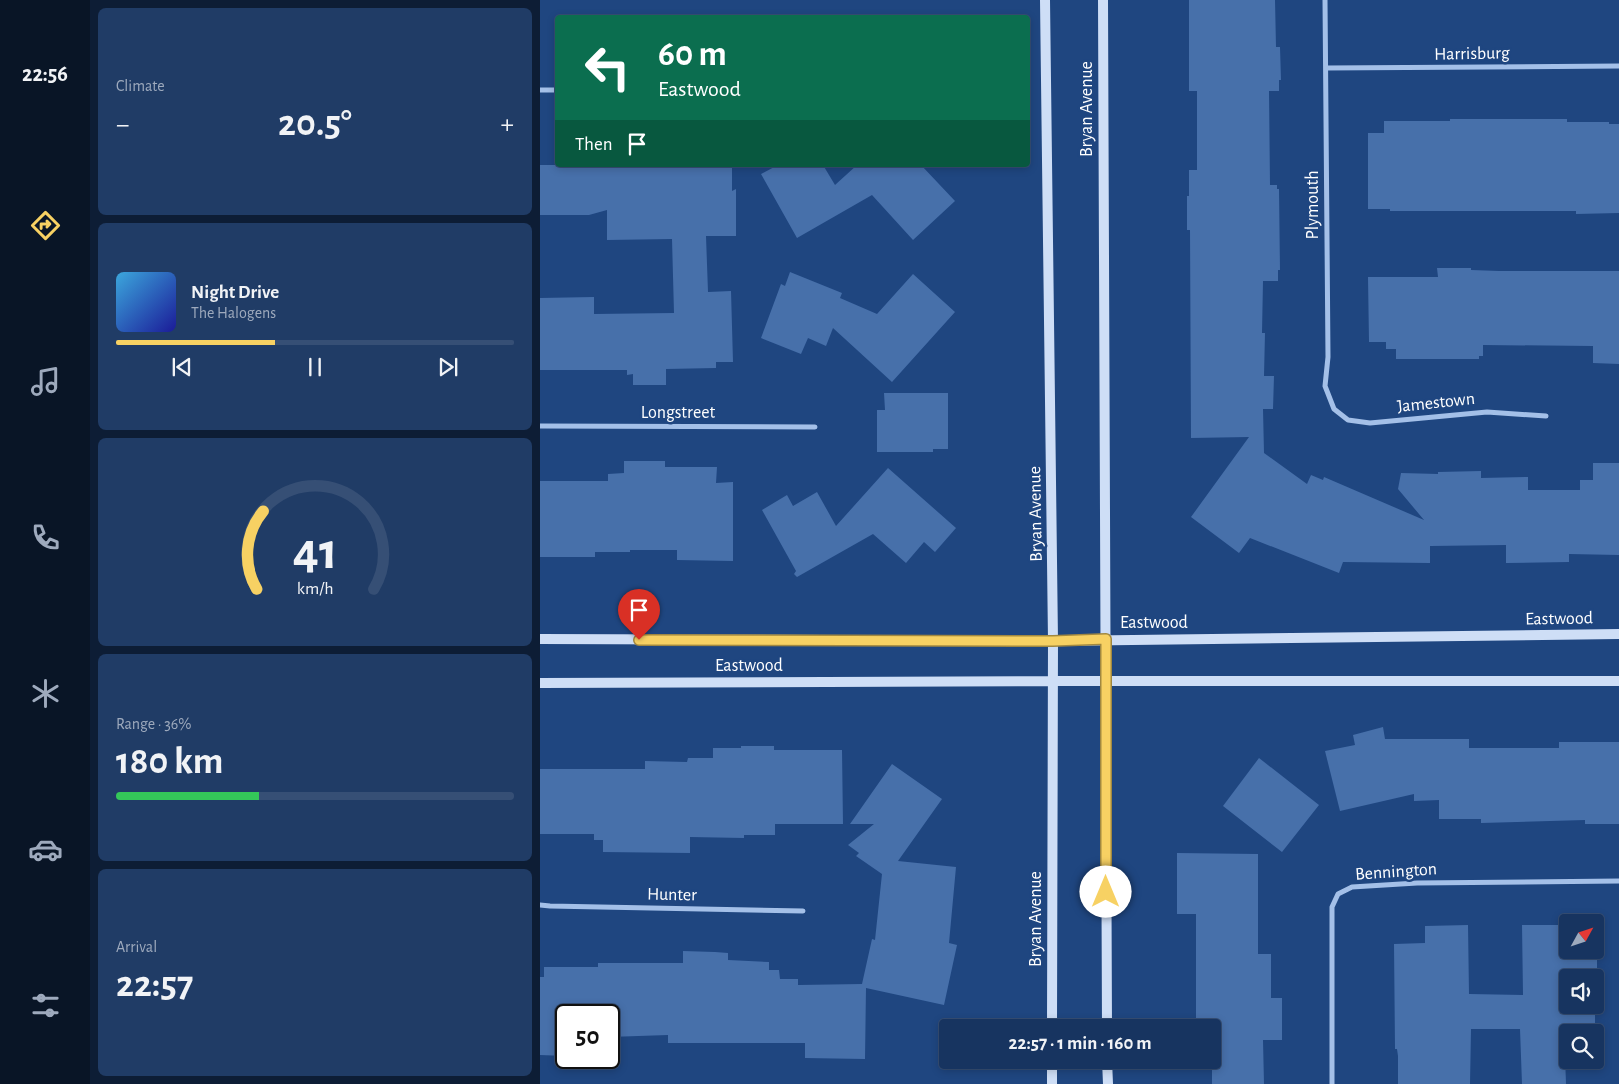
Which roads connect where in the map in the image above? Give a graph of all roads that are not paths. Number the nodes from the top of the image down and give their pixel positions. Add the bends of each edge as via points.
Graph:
1 (1045, 0) edge
2 (1103, 0) edge
3 (1325, 0) edge
4 (1619, 66) edge
5 (1326, 68) junction
6 (540, 90) edge
7 (555, 90) edge
8 (1334, 409) joint
9 (1546, 416) dead end
10 (540, 426) edge
11 (816, 427) dead end
12 (1619, 634) edge
13 (540, 639) edge
14 (1106, 639) junction
15 (1053, 641) junction
16 (1053, 681) junction
17 (1619, 681) edge
18 (1106, 682) junction
19 (540, 684) edge
20 (1619, 881) edge
21 (540, 905) edge
22 (803, 911) dead end
23 (1052, 1019) edge
24 (1107, 1019) edge
25 (1052, 1069) edge
26 (1107, 1069) edge
27 (1052, 1084) edge
28 (1108, 1084) edge
29 (1332, 1084) edge

1 - 15 street, Bryan Avenue
2 - 14 street, Bryan Avenue
3 - 5 street, Plymouth
4 - 5 street, Harrisburg
5 - 8 street, Plymouth via 1328,357 1325,386
6 - 7 street
8 - 9 street, Jamestown via 1348,420 1370,423 1487,412
10 - 11 street, Longstreet
12 - 14 street, Eastwood
13 - 15 street, Eastwood
14 - 15 street, Eastwood
14 - 18 street, Bryan Avenue
15 - 16 street, Bryan Avenue
16 - 18 street, Eastwood
16 - 19 street, Eastwood
16 - 23 street, Bryan Avenue
17 - 18 street, Eastwood
18 - 24 street, Bryan Avenue
20 - 29 street, Bennington via 1417,883 1352,887 1338,894 1332,907
21 - 22 street, Hunter
25 - 27 street
26 - 28 street

